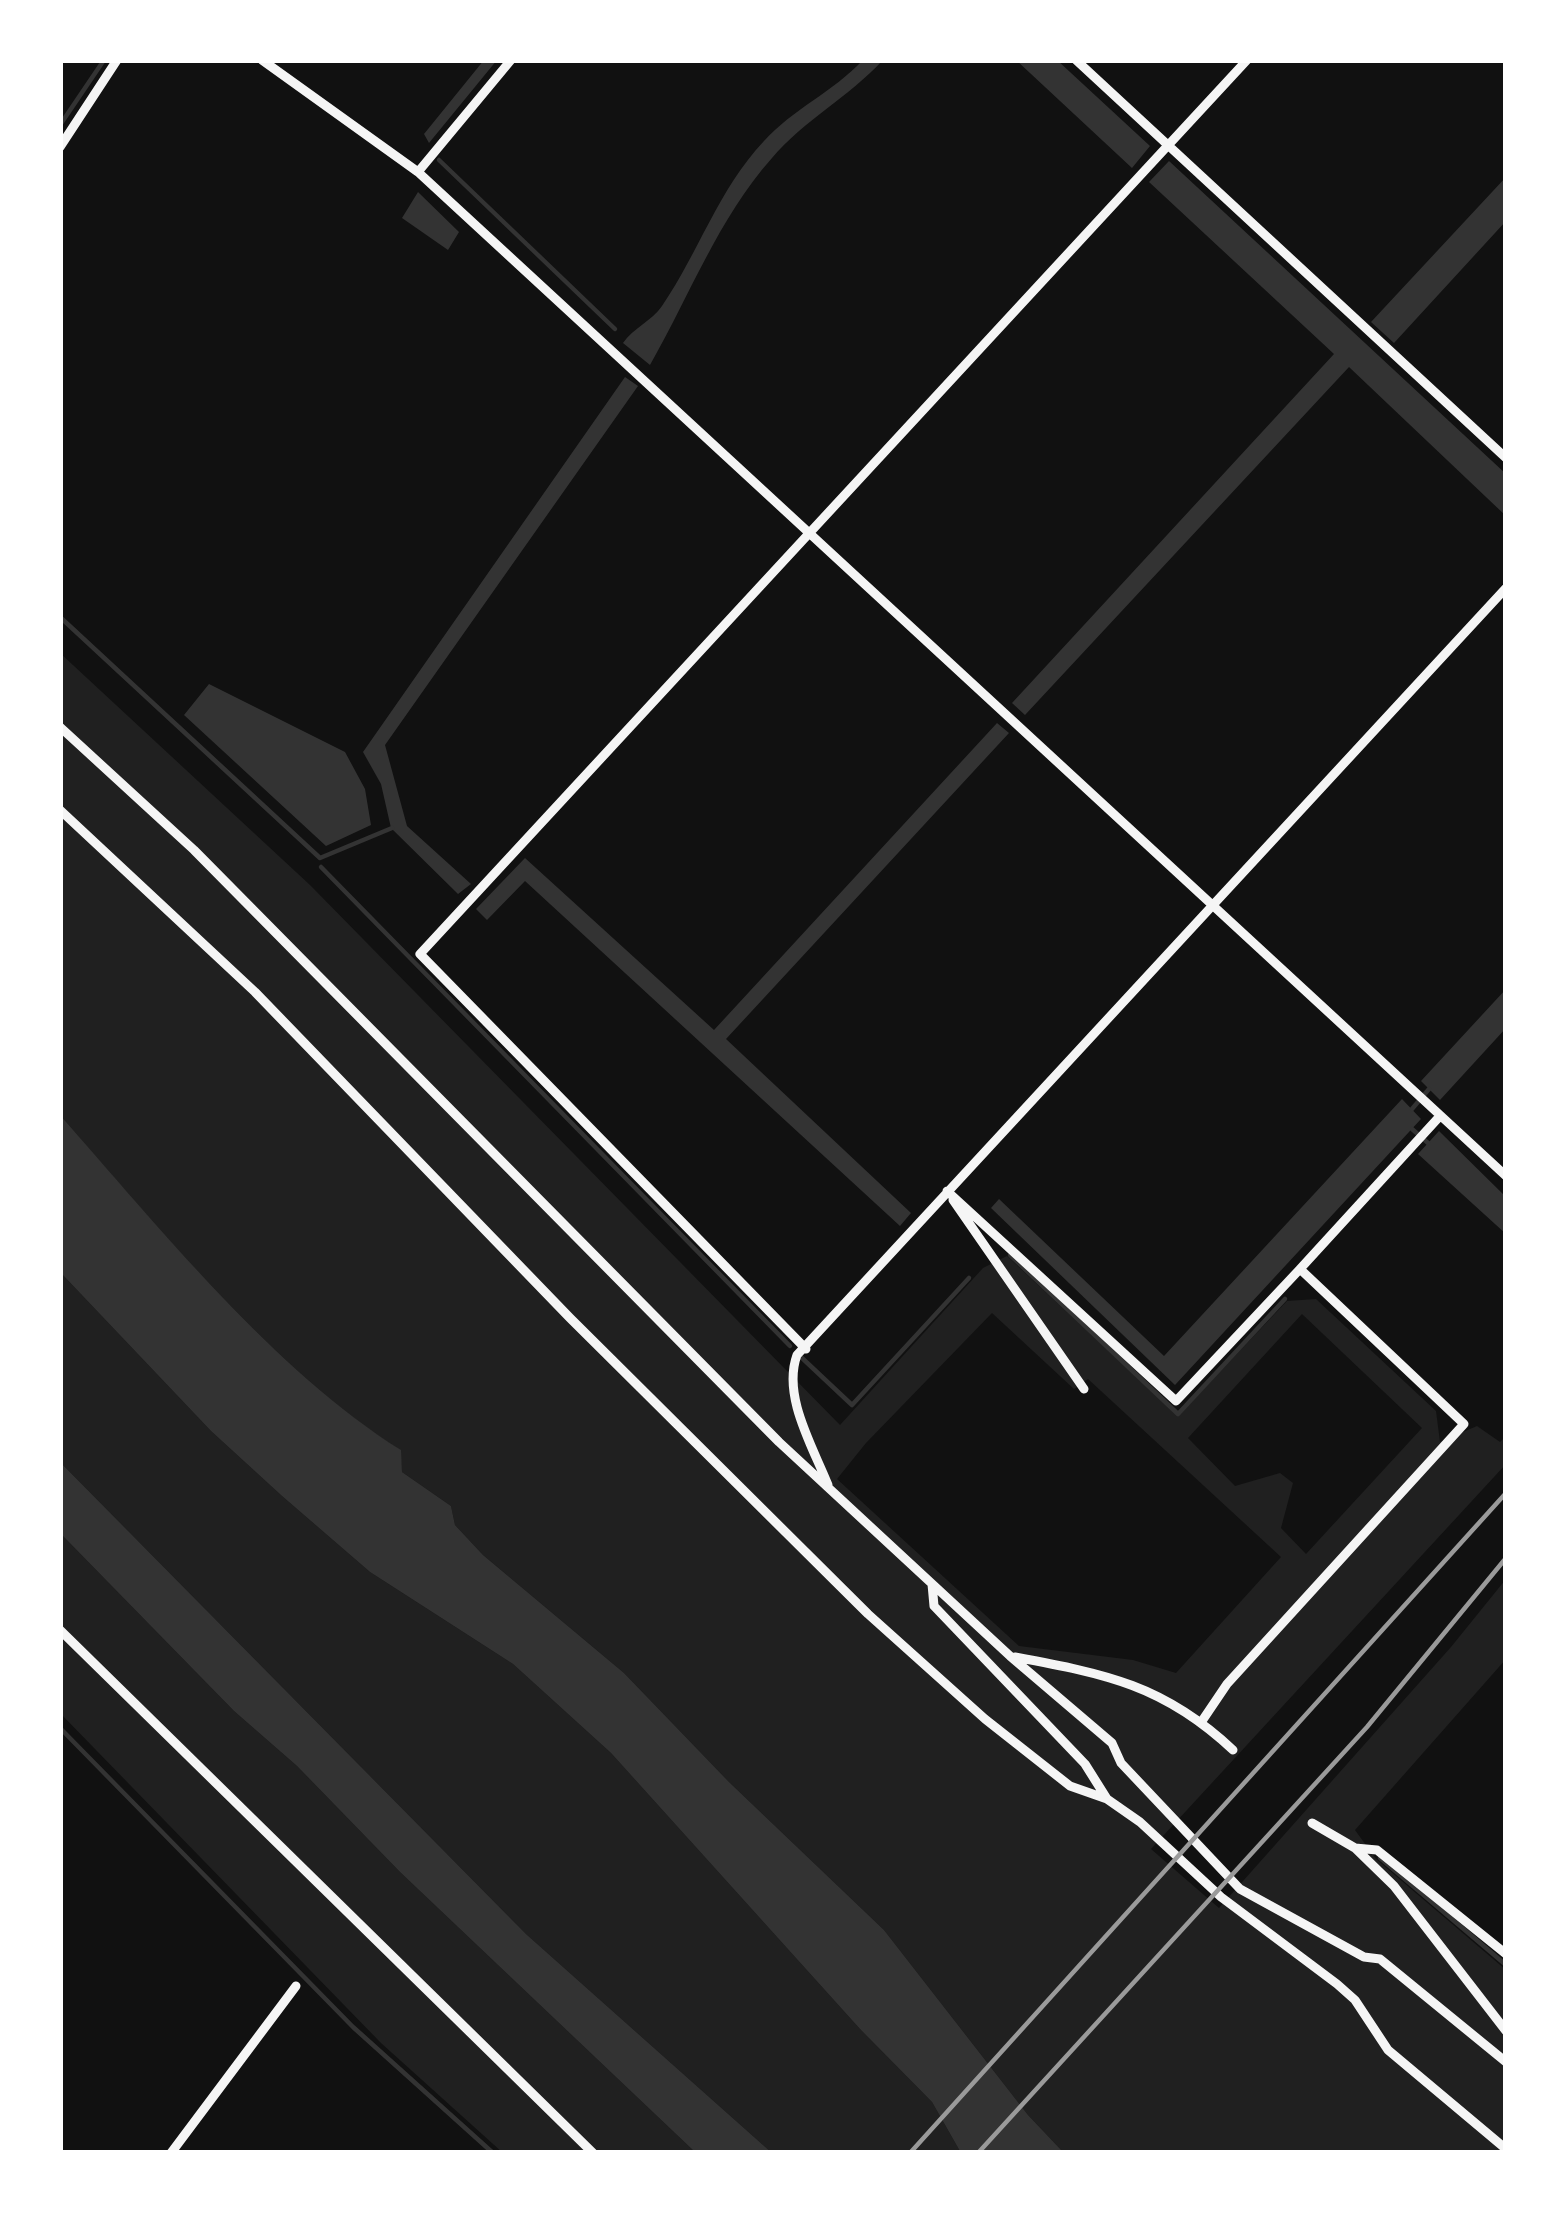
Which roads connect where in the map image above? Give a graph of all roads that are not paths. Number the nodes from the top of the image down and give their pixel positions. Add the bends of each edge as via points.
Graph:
1 (117, 60) edge
2 (262, 60) edge
3 (512, 60) edge
4 (1076, 60) edge
5 (1247, 60) edge
6 (1168, 145) junction
7 (60, 147) edge
8 (418, 172) junction
9 (1506, 458) edge
10 (812, 534) junction
11 (1506, 588) edge
12 (60, 727) edge
13 (60, 810) edge
14 (1214, 905) junction
15 (1440, 1116) junction
16 (1506, 1176) edge
17 (947, 1191) junction
18 (1300, 1269) junction
19 (806, 1349) junction
20 (1084, 1389) dead end
21 (830, 1490) junction
22 (932, 1584) junction
23 (60, 1630) edge
24 (1010, 1656) junction
25 (1202, 1721) junction
26 (1233, 1750) dead end
27 (1107, 1799) junction
28 (1312, 1822) dead end
29 (1355, 1848) junction
30 (1506, 1954) edge
31 (296, 1986) dead end
32 (1506, 2030) edge
33 (1506, 2062) edge
34 (1506, 2150) edge
35 (171, 2153) edge
36 (592, 2153) edge

1 - 7 street
2 - 8 street
3 - 8 street
4 - 6 street
5 - 6 street
6 - 9 street
6 - 10 street
8 - 10 street
10 - 14 street
10 - 19 street via 420,954
11 - 14 street
12 - 21 street via 194,850
13 - 27 street via 256,992 868,1614 1070,1786
14 - 15 street
14 - 17 street
15 - 16 street
15 - 18 street
17 - 18 street via 1176,1401
17 - 19 street
17 - 20 street
18 - 25 street via 1464,1424 1226,1684
19 - 21 street via 793,1367 794,1395
21 - 22 street
22 - 24 street
22 - 27 street via 934,1606 1084,1764
23 - 36 street
24 - 25 street via 1092,1671 1160,1695
24 - 33 street via 1112,1743 1121,1763 1240,1889 1364,1957 1380,1958
25 - 26 street
27 - 34 street via 1337,1984 1388,2050
28 - 29 street
29 - 30 street via 1377,1850
29 - 32 street
31 - 35 street

